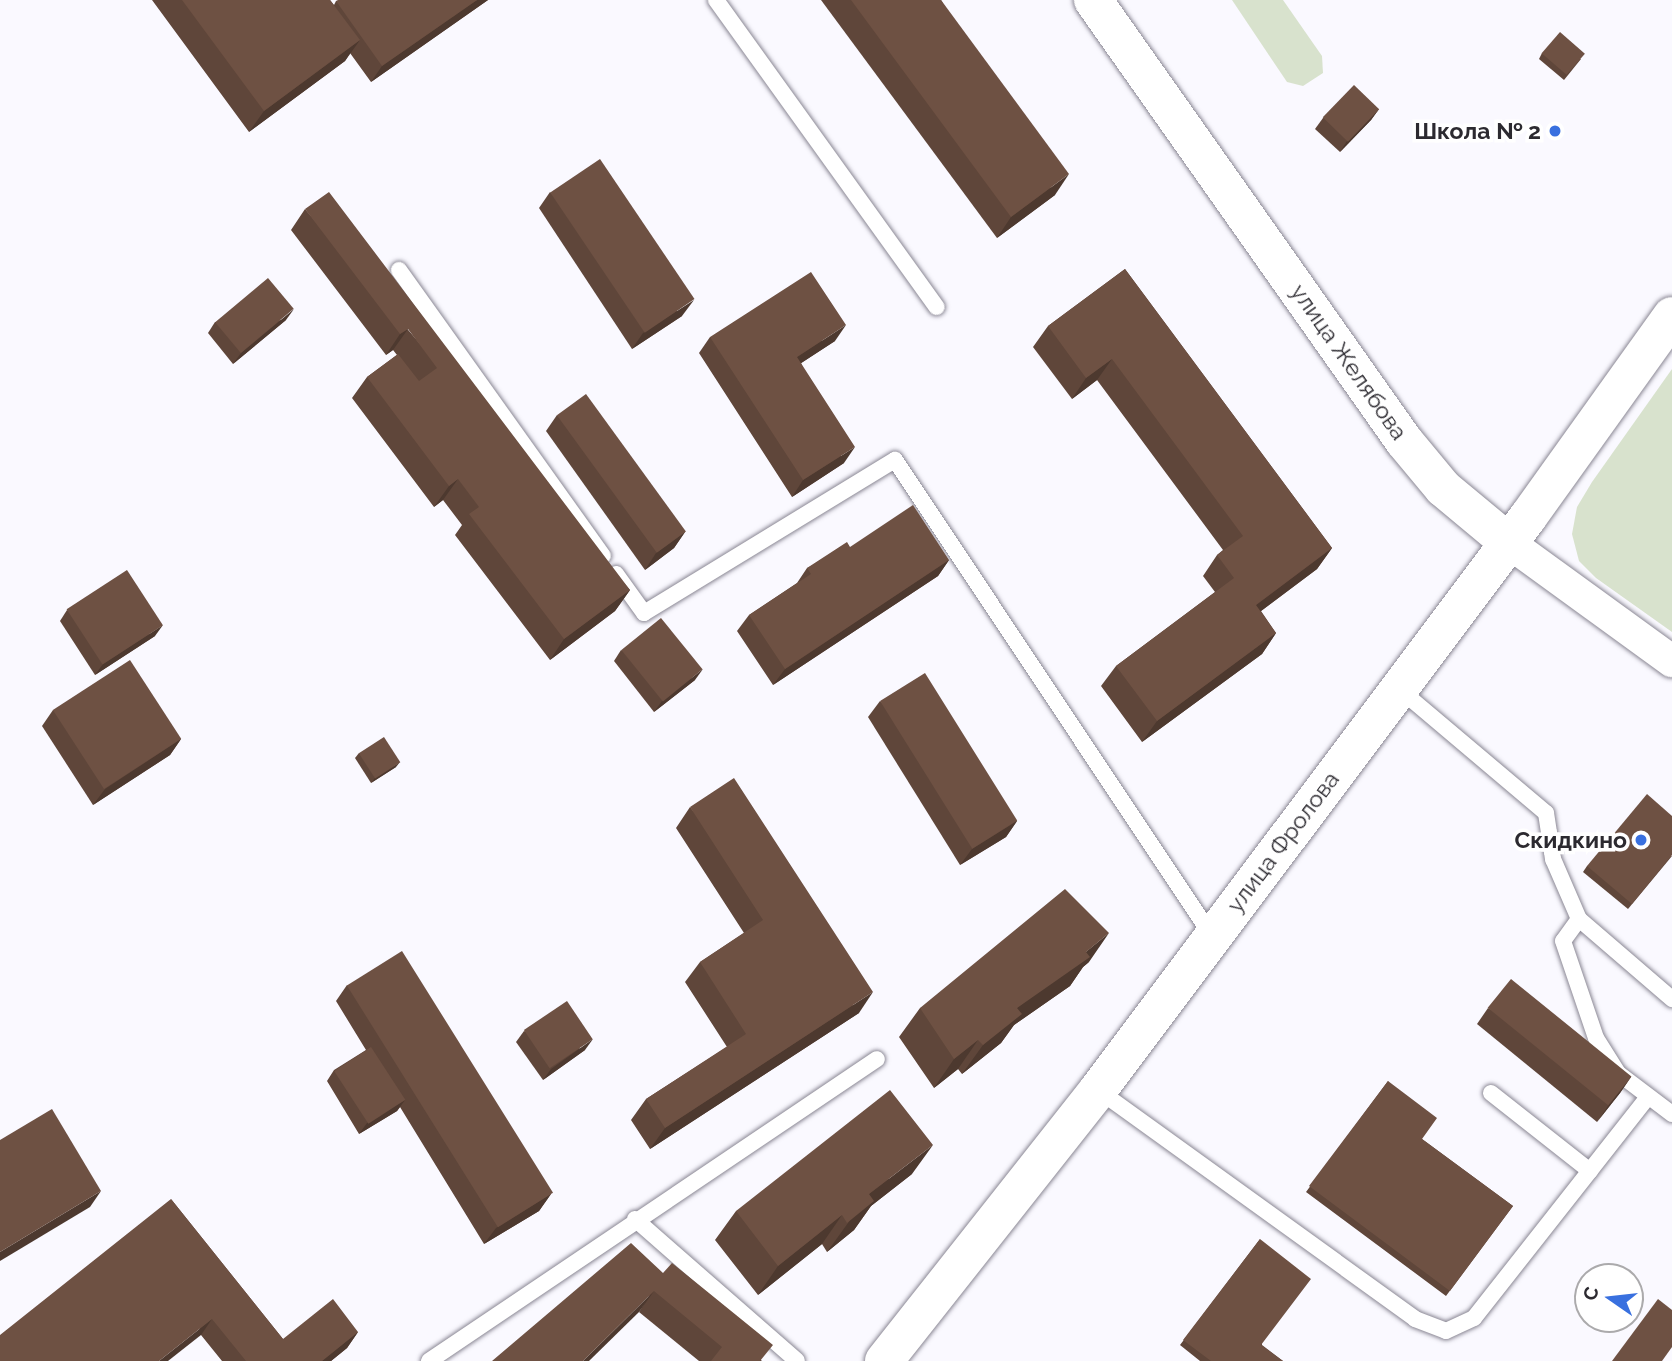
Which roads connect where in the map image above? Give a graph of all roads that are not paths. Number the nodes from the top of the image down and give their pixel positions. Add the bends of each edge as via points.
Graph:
1 (716, 0) edge
2 (1093, 0) edge
3 (399, 270) dead end
4 (937, 307) dead end
5 (1672, 316) edge
6 (1508, 542) junction
7 (1672, 661) edge
8 (1398, 688) junction
9 (1579, 919) junction
10 (1212, 936) junction
11 (1672, 999) edge
12 (877, 1059) dead end
13 (1098, 1090) junction
14 (1491, 1093) dead end
15 (1648, 1097) junction
16 (1672, 1114) edge
17 (1590, 1171) junction
18 (635, 1219) junction
19 (429, 1361) edge
20 (797, 1361) edge
21 (884, 1361) edge

1 - 4 lane
2 - 6 street, улица Желябова via 1404,441 1443,488
3 - 10 lane via 645,613 895,460
5 - 6 street, улица Фролова
6 - 7 street, улица Желябова
6 - 8 street, улица Фролова
8 - 9 lane via 1545,813 1553,859
8 - 10 street, улица Фролова
9 - 11 lane
9 - 15 lane via 1563,941 1596,1038 1618,1073
10 - 13 street, улица Фролова
12 - 18 lane
13 - 17 lane via 1415,1319 1446,1331 1474,1318
13 - 21 street, улица Фролова
14 - 17 lane
15 - 16 lane
15 - 17 lane
18 - 19 lane
18 - 20 lane

